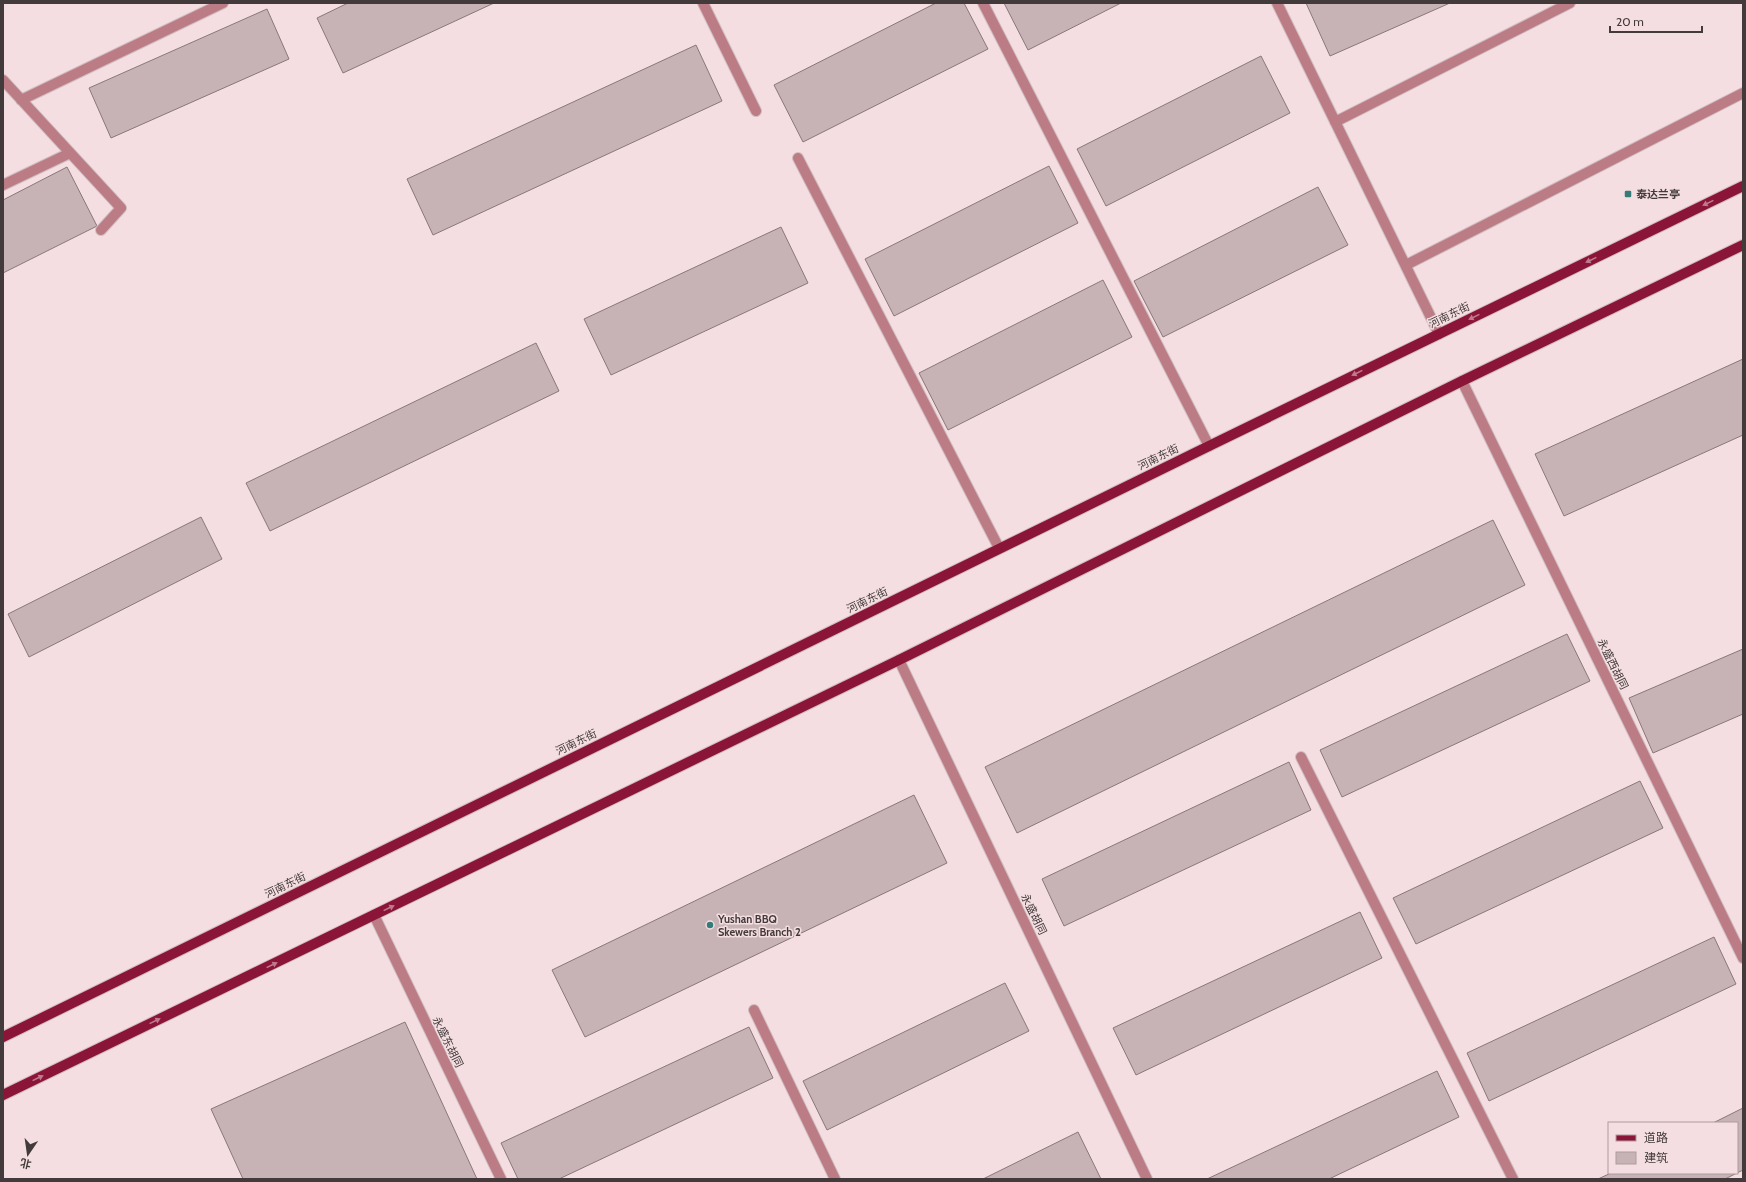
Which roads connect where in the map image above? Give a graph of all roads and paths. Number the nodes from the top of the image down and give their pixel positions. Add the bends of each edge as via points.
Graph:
1 (222, 3) edge
2 (703, 3) edge
3 (983, 3) edge
4 (1278, 3) edge
5 (1570, 3) edge
6 (3, 80) edge
7 (1743, 94) edge
8 (21, 100) junction
9 (756, 111) dead end
10 (1335, 122) junction
11 (70, 153) junction
12 (798, 158) dead end
13 (3, 185) edge
14 (1743, 186) edge
15 (101, 230) dead end
16 (1743, 245) edge
17 (1406, 265) junction
18 (1439, 334) junction
19 (1462, 381) junction
20 (1209, 446) junction
21 (999, 548) junction
22 (899, 660) junction
23 (1301, 757) dead end
24 (374, 915) junction
25 (1743, 958) edge
26 (754, 1010) dead end
27 (3, 1036) edge
28 (3, 1095) edge
29 (501, 1179) edge
30 (835, 1179) edge
31 (1147, 1179) edge
32 (1512, 1179) edge

1 - 8 street
2 - 9 street
3 - 20 street
4 - 10 street
5 - 10 street
6 - 8 street
7 - 17 street
8 - 11 street
10 - 17 street
11 - 13 street
11 - 15 street via 121,208
12 - 21 street
14 -> 18 main road, 河南东街
16 - 19 main road
17 - 18 street
18 -> 20 main road, 河南东街
19 - 22 main road
19 - 25 street, 永盛西胡同
20 - 21 main road, 河南东街
21 - 27 main road, 河南东街
24 -> 22 main road
22 - 31 street, 永盛胡同
23 - 32 street
28 -> 24 main road
24 - 29 street, 永盛东胡同
26 - 30 street

